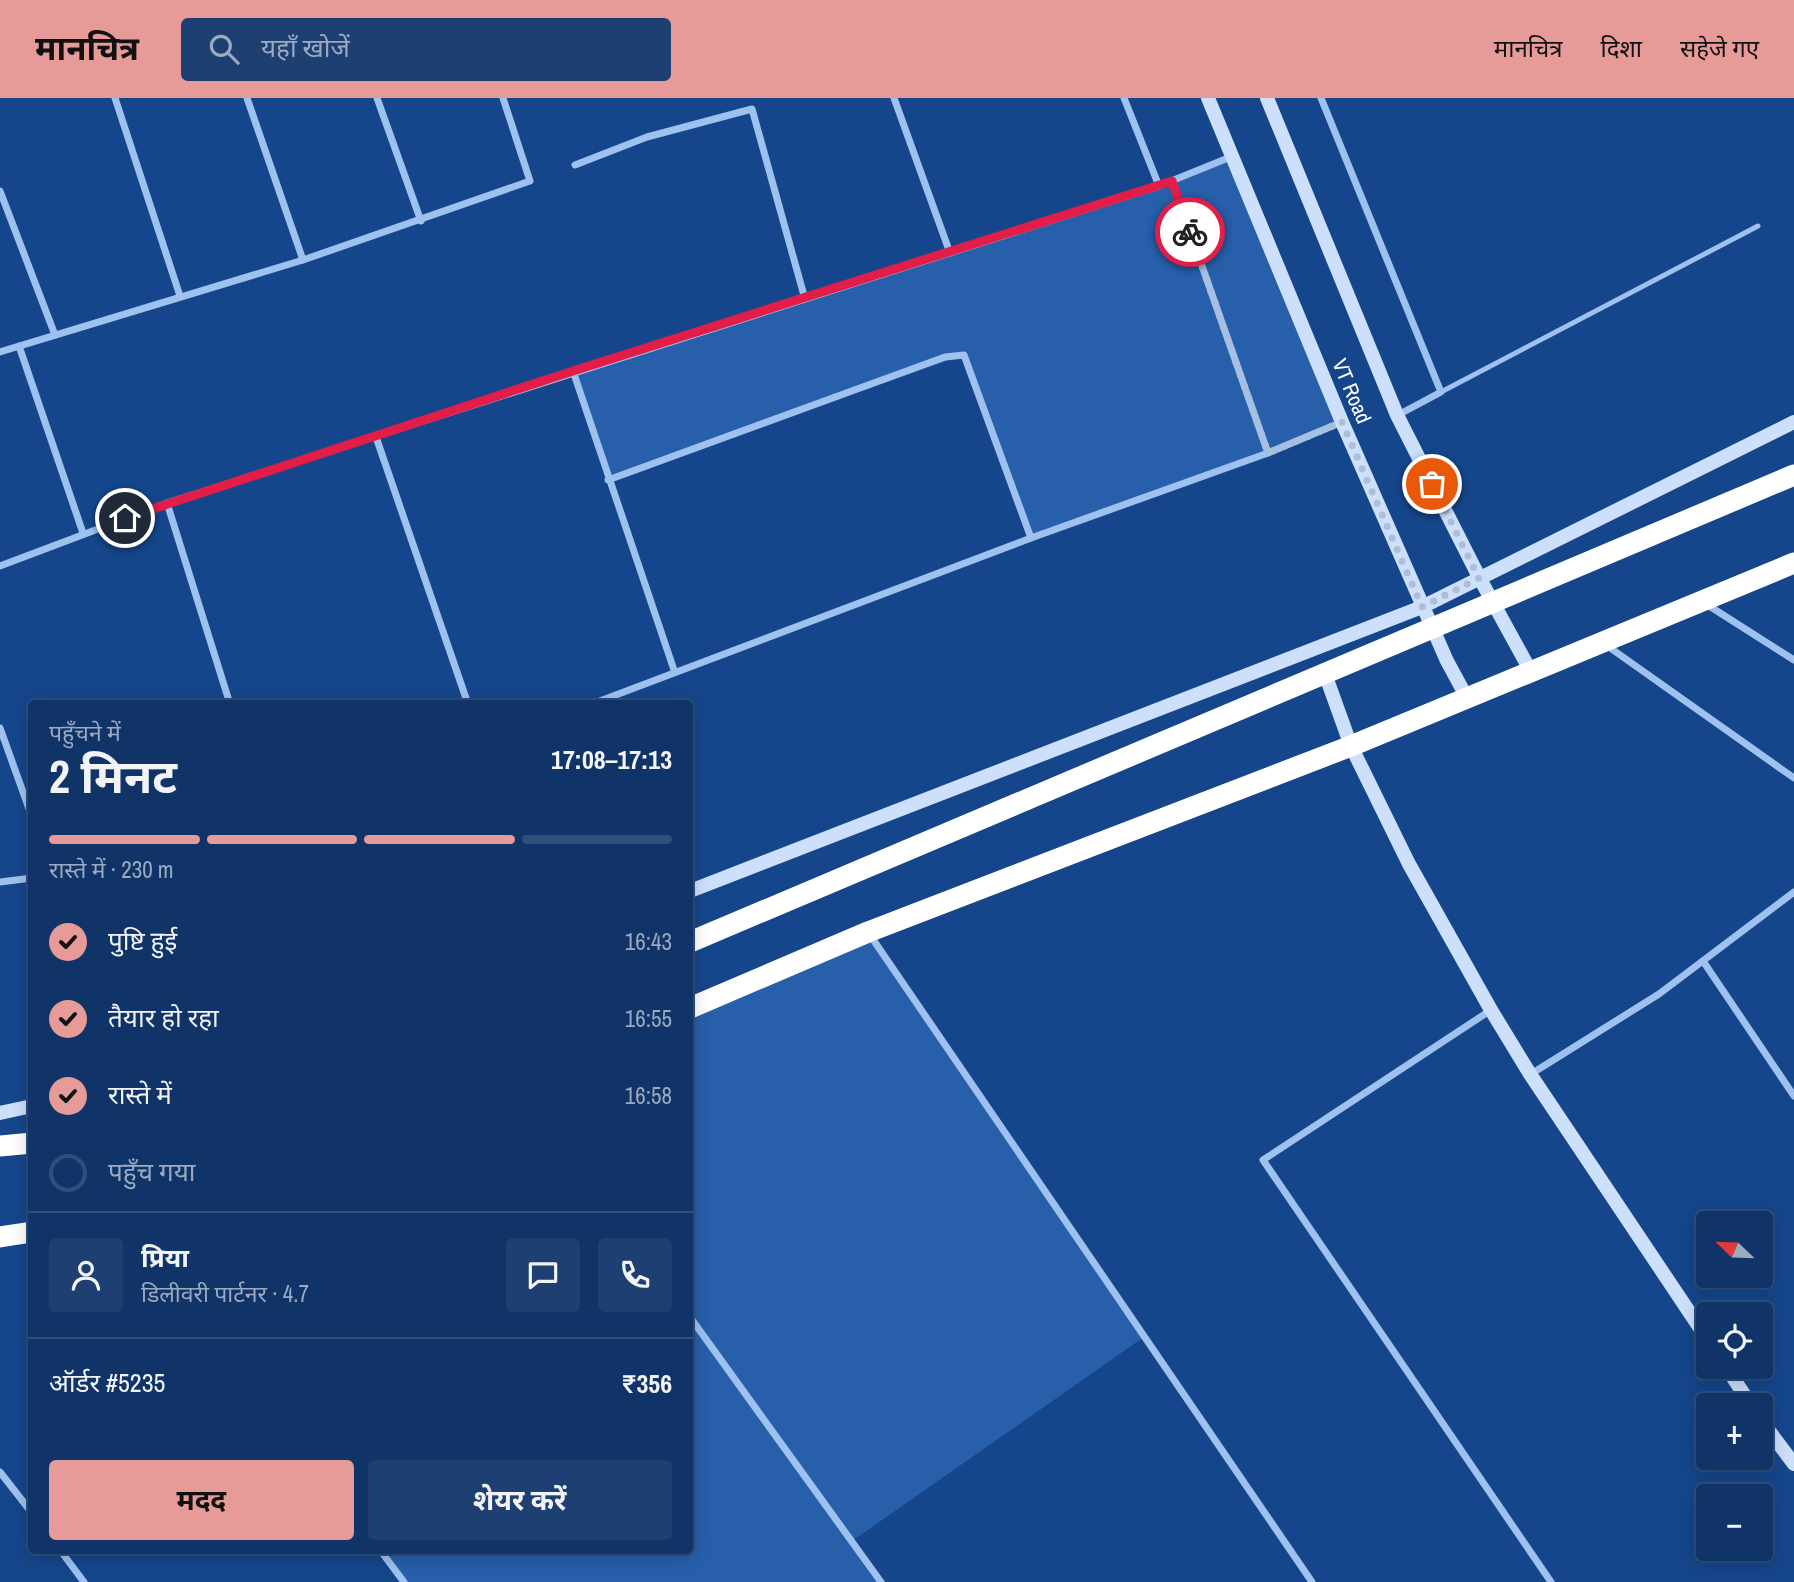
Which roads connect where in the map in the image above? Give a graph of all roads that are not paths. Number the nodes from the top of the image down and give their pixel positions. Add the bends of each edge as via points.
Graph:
1 (115, 98) edge
2 (247, 98) edge
3 (377, 98) edge
4 (503, 98) edge
5 (894, 98) edge
6 (1124, 98) edge
7 (1209, 98) edge
8 (1267, 98) edge
9 (1321, 98) edge
10 (1233, 156) junction
11 (575, 165) dead end
12 (1172, 181) junction
13 (1159, 186) junction
14 (0, 191) edge
15 (421, 221) junction
16 (1758, 226) dead end
17 (950, 253) junction
18 (303, 260) junction
19 (180, 296) junction
20 (805, 299) junction
21 (55, 335) junction
22 (19, 346) junction
23 (0, 352) edge
24 (573, 371) junction
25 (1441, 392) junction
26 (1398, 415) junction
27 (1342, 422) junction
28 (1794, 422) edge
29 (376, 437) junction
30 (1268, 453) junction
31 (1794, 475) edge
32 (608, 480) junction
33 (167, 503) junction
34 (83, 533) junction
35 (1031, 538) junction
36 (1794, 563) edge
37 (0, 566) edge
38 (1479, 578) junction
39 (1700, 600) junction
40 (1494, 601) junction
41 (1422, 607) junction
42 (1433, 630) junction
43 (1602, 641) junction
44 (1794, 660) edge
45 (674, 670) junction
46 (1530, 670) junction
47 (1324, 671) junction
48 (1466, 696) junction
49 (229, 700) edge
50 (467, 700) edge
51 (602, 700) edge
52 (0, 728) edge
53 (1351, 746) junction
54 (1794, 778) edge
55 (28, 806) edge
56 (28, 878) edge
57 (0, 882) edge
58 (693, 890) edge
59 (1794, 892) edge
60 (868, 932) junction
61 (693, 941) edge
62 (1703, 961) junction
63 (693, 1007) edge
64 (1491, 1010) junction
65 (1530, 1074) junction
66 (1794, 1096) edge
67 (28, 1107) edge
68 (0, 1113) edge
69 (28, 1143) edge
70 (0, 1146) edge
71 (28, 1234) edge
72 (0, 1237) edge
73 (693, 1321) edge
74 (1696, 1322) edge
75 (1773, 1436) edge
76 (1794, 1464) edge
77 (0, 1472) edge
78 (28, 1508) edge
79 (63, 1554) edge
80 (383, 1554) edge
81 (84, 1582) edge
82 (404, 1582) edge
83 (881, 1582) edge
84 (1312, 1582) edge
85 (1551, 1582) edge

1 - 19 street
2 - 18 street
3 - 15 street
4 - 15 street via 530,181
5 - 17 street
6 - 13 street
7 - 10 street, VT Road
8 - 26 street, VT Road
9 - 25 street
10 - 12 street
10 - 27 street, VT Road
11 - 20 street via 647,137 752,109
12 - 13 street
12 - 30 street
13 - 17 street
14 - 21 street
15 - 18 street
16 - 25 lane
17 - 20 street
18 - 19 street
19 - 21 street
20 - 24 street
21 - 22 street
22 - 23 street
22 - 34 street
24 - 29 street
24 - 32 street
25 - 26 street
26 - 38 street, VT Road
27 - 30 street
27 - 41 street, VT Road
28 - 38 street
29 - 33 street
29 - 50 street
30 - 35 street
31 - 40 highway
32 - 35 street via 945,357 964,355
32 - 45 street
33 - 34 street
33 - 49 street
34 - 37 street
35 - 45 street
36 - 39 highway
38 - 40 street, VT Road
38 - 41 street
39 - 43 highway
39 - 44 street
40 - 42 highway
40 - 46 street, VT Road
41 - 42 street, VT Road
41 - 58 street
42 - 47 highway
42 - 48 street, VT Road
43 - 46 highway
43 - 54 street
45 - 51 street
46 - 48 highway
47 - 53 street
47 - 61 highway
48 - 53 highway
52 - 55 street
53 - 60 highway
53 - 64 street via 1409,864
56 - 57 street
59 - 62 street
60 - 63 highway
60 - 84 street
62 - 65 street via 1659,994
62 - 66 street
64 - 65 street
64 - 85 street via 1263,1160
65 - 74 street
67 - 68 street
69 - 70 highway
71 - 72 highway
73 - 83 street
75 - 76 street
77 - 78 street
79 - 81 street
80 - 82 street

